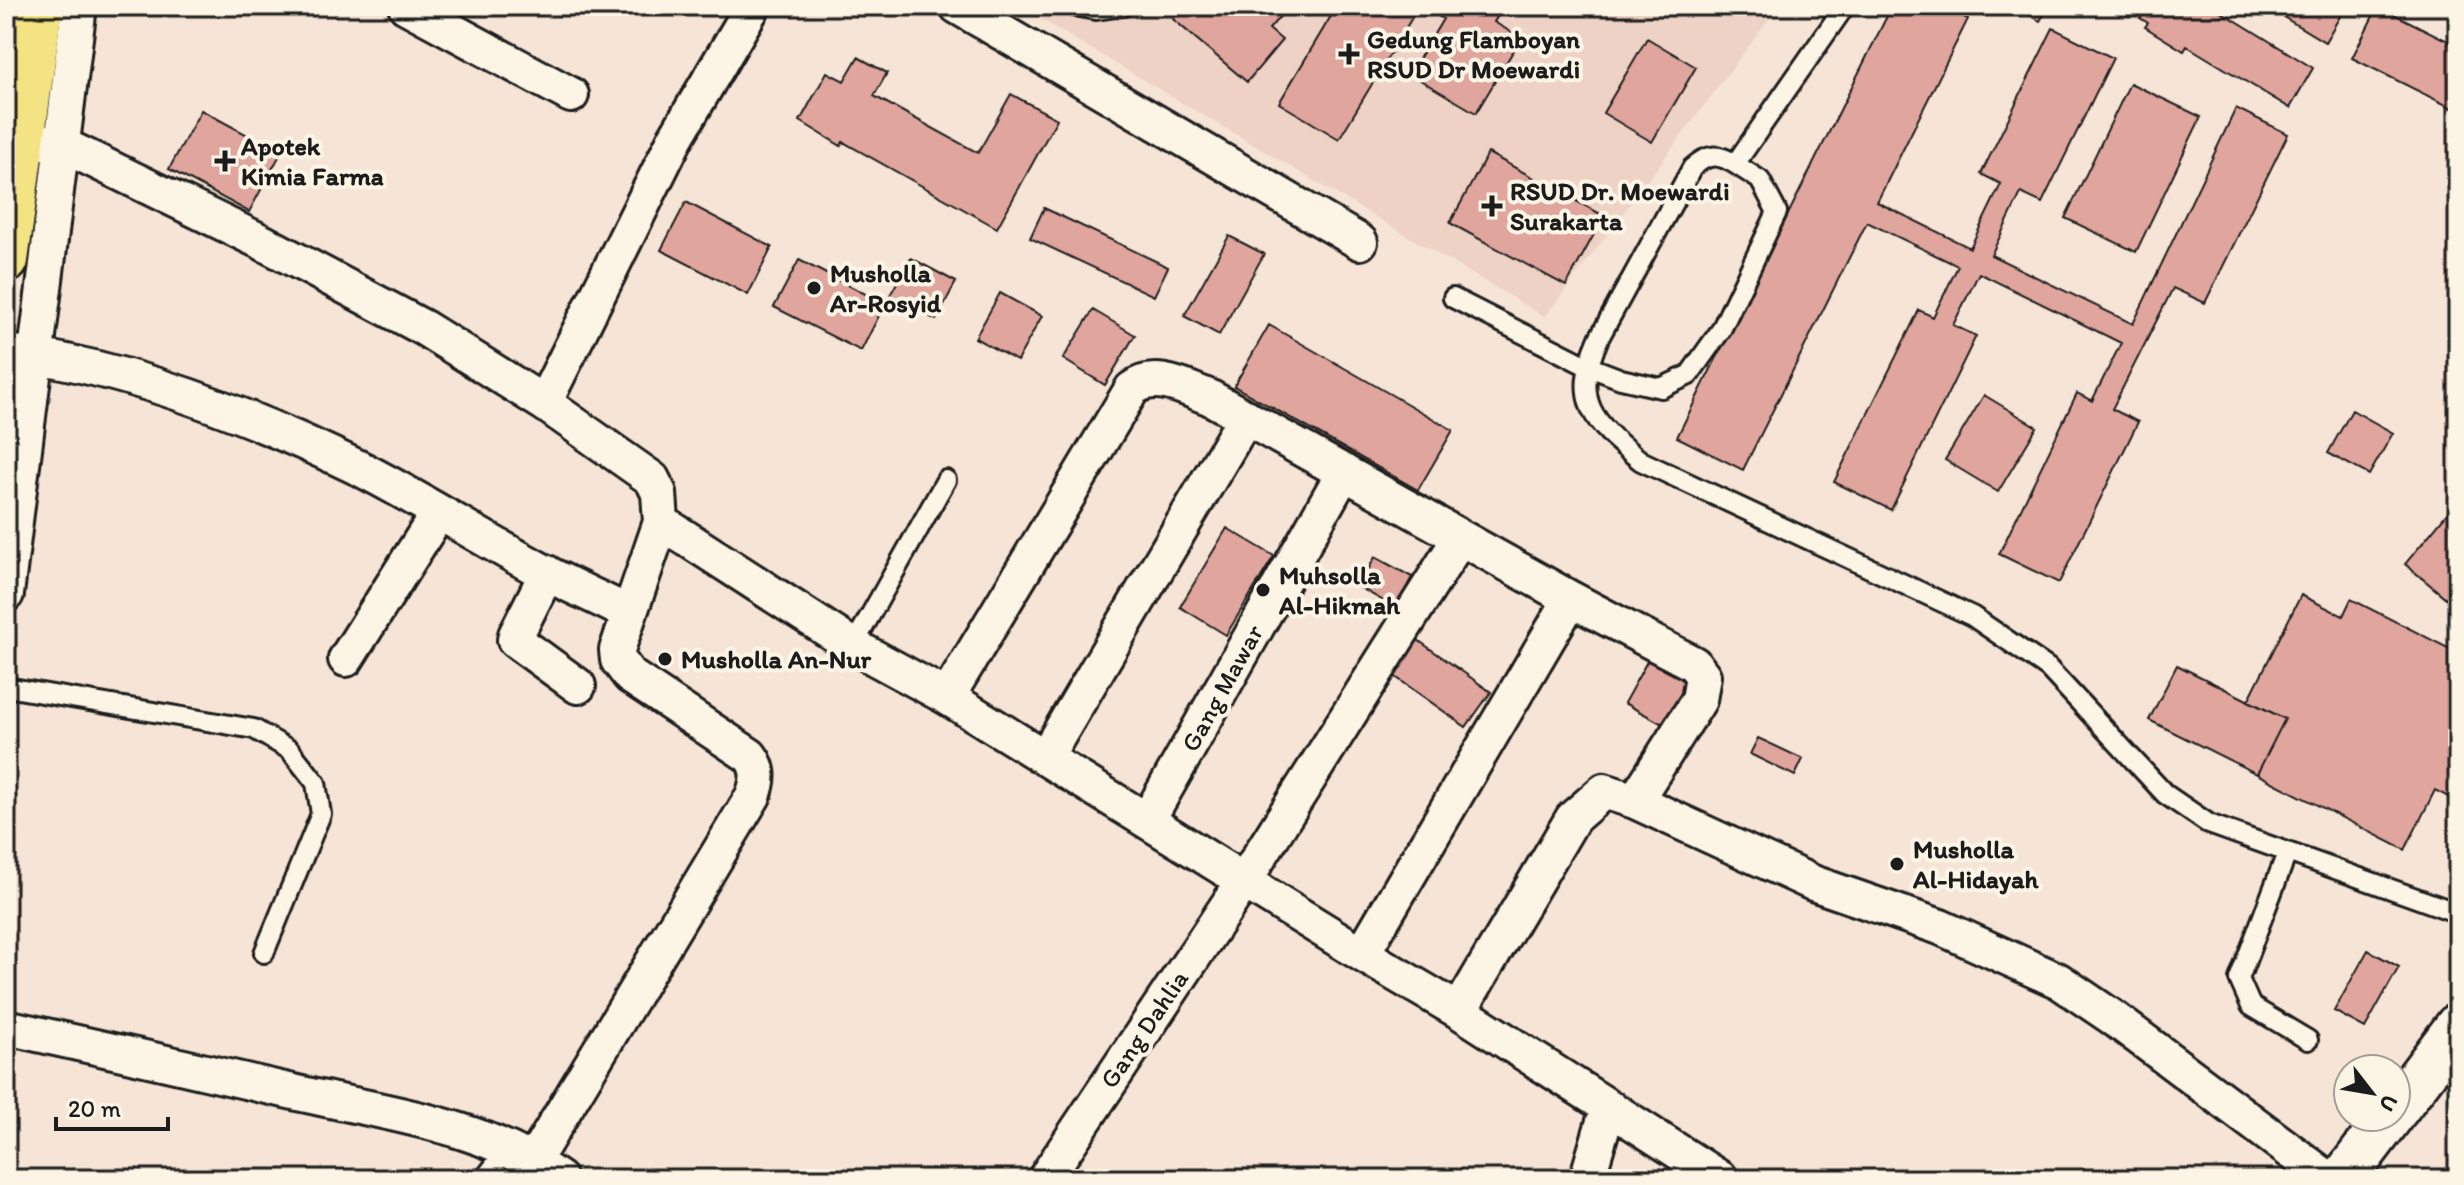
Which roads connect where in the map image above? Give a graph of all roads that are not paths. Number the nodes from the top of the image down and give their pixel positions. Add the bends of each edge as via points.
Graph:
1 (40, 6) edge
2 (79, 6) edge
3 (406, 6) edge
4 (753, 6) edge
5 (957, 6) edge
6 (1073, 6) edge
7 (1123, 6) edge
8 (1845, 6) edge
9 (571, 95) dead end
10 (42, 142) junction
11 (1735, 164) junction
12 (1360, 242) dead end
13 (6, 260) edge
14 (1453, 298) dead end
15 (21, 354) edge
16 (1587, 366) junction
17 (544, 403) junction
18 (1246, 417) junction
19 (1344, 472) junction
20 (946, 480) dead end
21 (439, 512) junction
22 (661, 522) junction
23 (1460, 538) junction
24 (547, 573) junction
25 (6, 594) edge
26 (1571, 599) junction
27 (628, 613) junction
28 (853, 646) junction
29 (346, 659) dead end
30 (578, 686) dead end
31 (6, 687) edge
32 (947, 697) junction
33 (1045, 758) junction
34 (1635, 801) junction
35 (1147, 821) junction
36 (2287, 853) junction
37 (1244, 881) junction
38 (2456, 908) edge
39 (264, 953) dead end
40 (1362, 954) junction
41 (1459, 1011) junction
42 (2458, 1026) edge
43 (6, 1027) edge
44 (2308, 1040) dead end
45 (2412, 1088) edge
46 (1608, 1108) junction
47 (2378, 1133) edge
48 (534, 1162) edge
49 (484, 1179) edge
50 (1045, 1179) edge
51 (1587, 1179) edge
52 (1721, 1179) edge
53 (2328, 1179) edge
54 (2343, 1179) edge

1 - 10 main road
2 - 10 street
3 - 9 street
4 - 17 street via 676,137
5 - 12 street
6 - 7 lane
8 - 11 lane
10 - 13 main road
10 - 15 street
10 - 17 street via 262,242 424,328
11 - 16 lane via 1722,156 1705,157 1692,168
11 - 16 lane via 1760,180 1777,212 1721,330 1689,375 1661,388
14 - 16 lane
15 - 21 street via 165,387 362,470
15 - 25 street
16 - 36 lane via 1586,400 1603,431 1641,461 1972,616 2048,668 2165,794 2209,824
17 - 22 street via 652,479
18 - 19 street
18 - 32 street via 1175,384 1153,380 1132,389
18 - 33 street
19 - 23 street
19 - 35 street, Gang Mawar
20 - 28 lane
21 - 24 street
21 - 29 street
22 - 27 street
22 - 28 street
23 - 26 street
23 - 37 street, Gang Dahlia
24 - 27 street
24 - 30 street via 515,640
26 - 34 street via 1694,664 1703,676 1699,700
26 - 40 street
27 - 48 street via 617,650 623,669 750,756 757,764 757,784
28 - 32 street
31 - 39 lane via 254,729 290,750 316,783 321,814
32 - 33 street
33 - 35 street
34 - 41 street via 1604,791 1573,818
34 - 53 street via 1813,883 1940,927 2059,981
35 - 37 street
36 - 38 lane
36 - 44 lane via 2239,979 2251,1006
37 - 40 street
37 - 50 street, Gang Dahlia
40 - 41 street
41 - 46 street
42 - 45 main road
43 - 48 street via 410,1118
46 - 51 street
46 - 52 street
47 - 54 main road
48 - 49 lane

